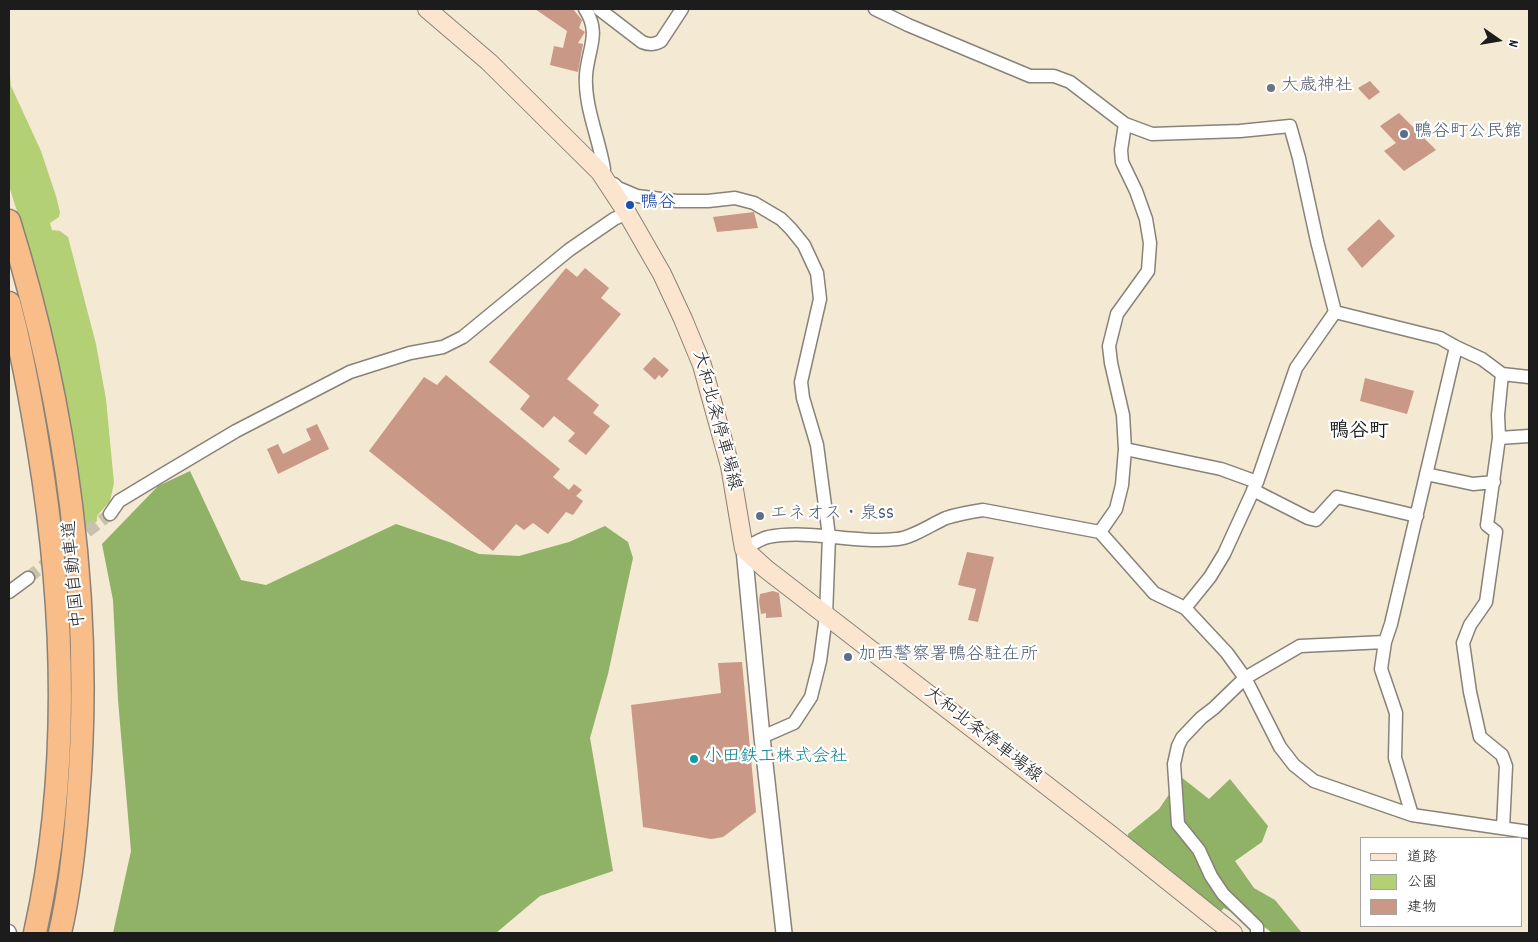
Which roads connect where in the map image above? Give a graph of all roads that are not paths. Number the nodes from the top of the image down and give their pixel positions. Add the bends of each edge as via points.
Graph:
1 (427, 9) edge
2 (585, 9) edge
3 (599, 9) edge
4 (682, 9) edge
5 (875, 9) edge
6 (1125, 124) junction
7 (605, 179) junction
8 (626, 213) junction
9 (9, 221) edge
10 (9, 303) edge
11 (1335, 312) junction
12 (1456, 347) junction
13 (1502, 374) junction
14 (1529, 377) edge
15 (1529, 436) edge
16 (1499, 438) junction
17 (1125, 450) junction
18 (1426, 474) junction
19 (1494, 482) junction
20 (1255, 486) junction
21 (110, 514) tunnel mouth
22 (1417, 516) junction
23 (1100, 532) junction
24 (829, 536) junction
25 (744, 549) junction
26 (28, 578) tunnel mouth
27 (9, 592) edge
28 (1185, 608) junction
29 (826, 616) junction
30 (1385, 642) junction
31 (1245, 678) junction
32 (762, 737) junction
33 (1412, 815) junction
34 (1503, 828) junction
35 (1529, 832) edge
36 (35, 933) edge
37 (60, 933) edge
38 (784, 933) edge
39 (1233, 933) edge
40 (1258, 933) edge

1 - 7 main road, 大和北条停車場線 via 489,62
2 - 7 street via 594,29 586,75 587,99
3 - 4 street via 642,42 656,44
5 - 6 street via 1030,76 1054,76 1070,82
6 - 11 street via 1152,134 1290,126
6 - 17 street via 1122,162 1146,219 1150,243 1148,271 1117,314 1109,346 1123,415
7 - 8 main road, 大和北条停車場線
7 - 24 street via 637,196 676,201 735,198 754,203 781,219 804,245 817,273 820,299 801,390 817,445
8 - 21 street via 569,250 463,337 443,347 410,353 350,372 236,431 120,501
8 - 25 main road, 大和北条停車場線 via 662,274 702,365 730,466
9 - 37 highway, 中国自動車道 via 35,313 54,402 70,493 79,588 83,674 81,762 75,841
10 - 36 highway, 中国自動車道 via 32,404 57,592 60,673 58,760 51,839
11 - 12 street via 1440,338
11 - 20 street via 1296,368
12 - 13 street via 1482,359
12 - 18 street
13 - 14 street
13 - 16 street
15 - 16 street
16 - 19 street
17 - 20 street via 1221,469
17 - 23 street via 1116,509
18 - 19 street via 1473,484
18 - 22 street
19 - 34 street via 1487,525 1496,532 1486,602 1470,625 1463,643 1480,737 1502,756 1506,766
20 - 22 street via 1316,520 1337,497
20 - 28 street via 1224,554
22 - 30 street
23 - 24 street via 983,510 947,518 900,539 869,541
23 - 28 street via 1154,593
24 - 25 street via 798,534 766,538
24 - 29 street
25 - 29 main road, 大和北条停車場線
25 - 32 street
26 - 27 street
28 - 31 street via 1227,652
29 - 32 street via 811,697 794,723
29 - 39 main road, 大和北条停車場線
30 - 31 street via 1300,646
30 - 33 street via 1381,669 1396,713 1395,758
31 - 33 street via 1280,747 1294,765 1314,781
31 - 40 street via 1182,738 1174,764 1178,824 1199,850 1218,888 1257,927
32 - 38 street
33 - 34 street
34 - 35 street

